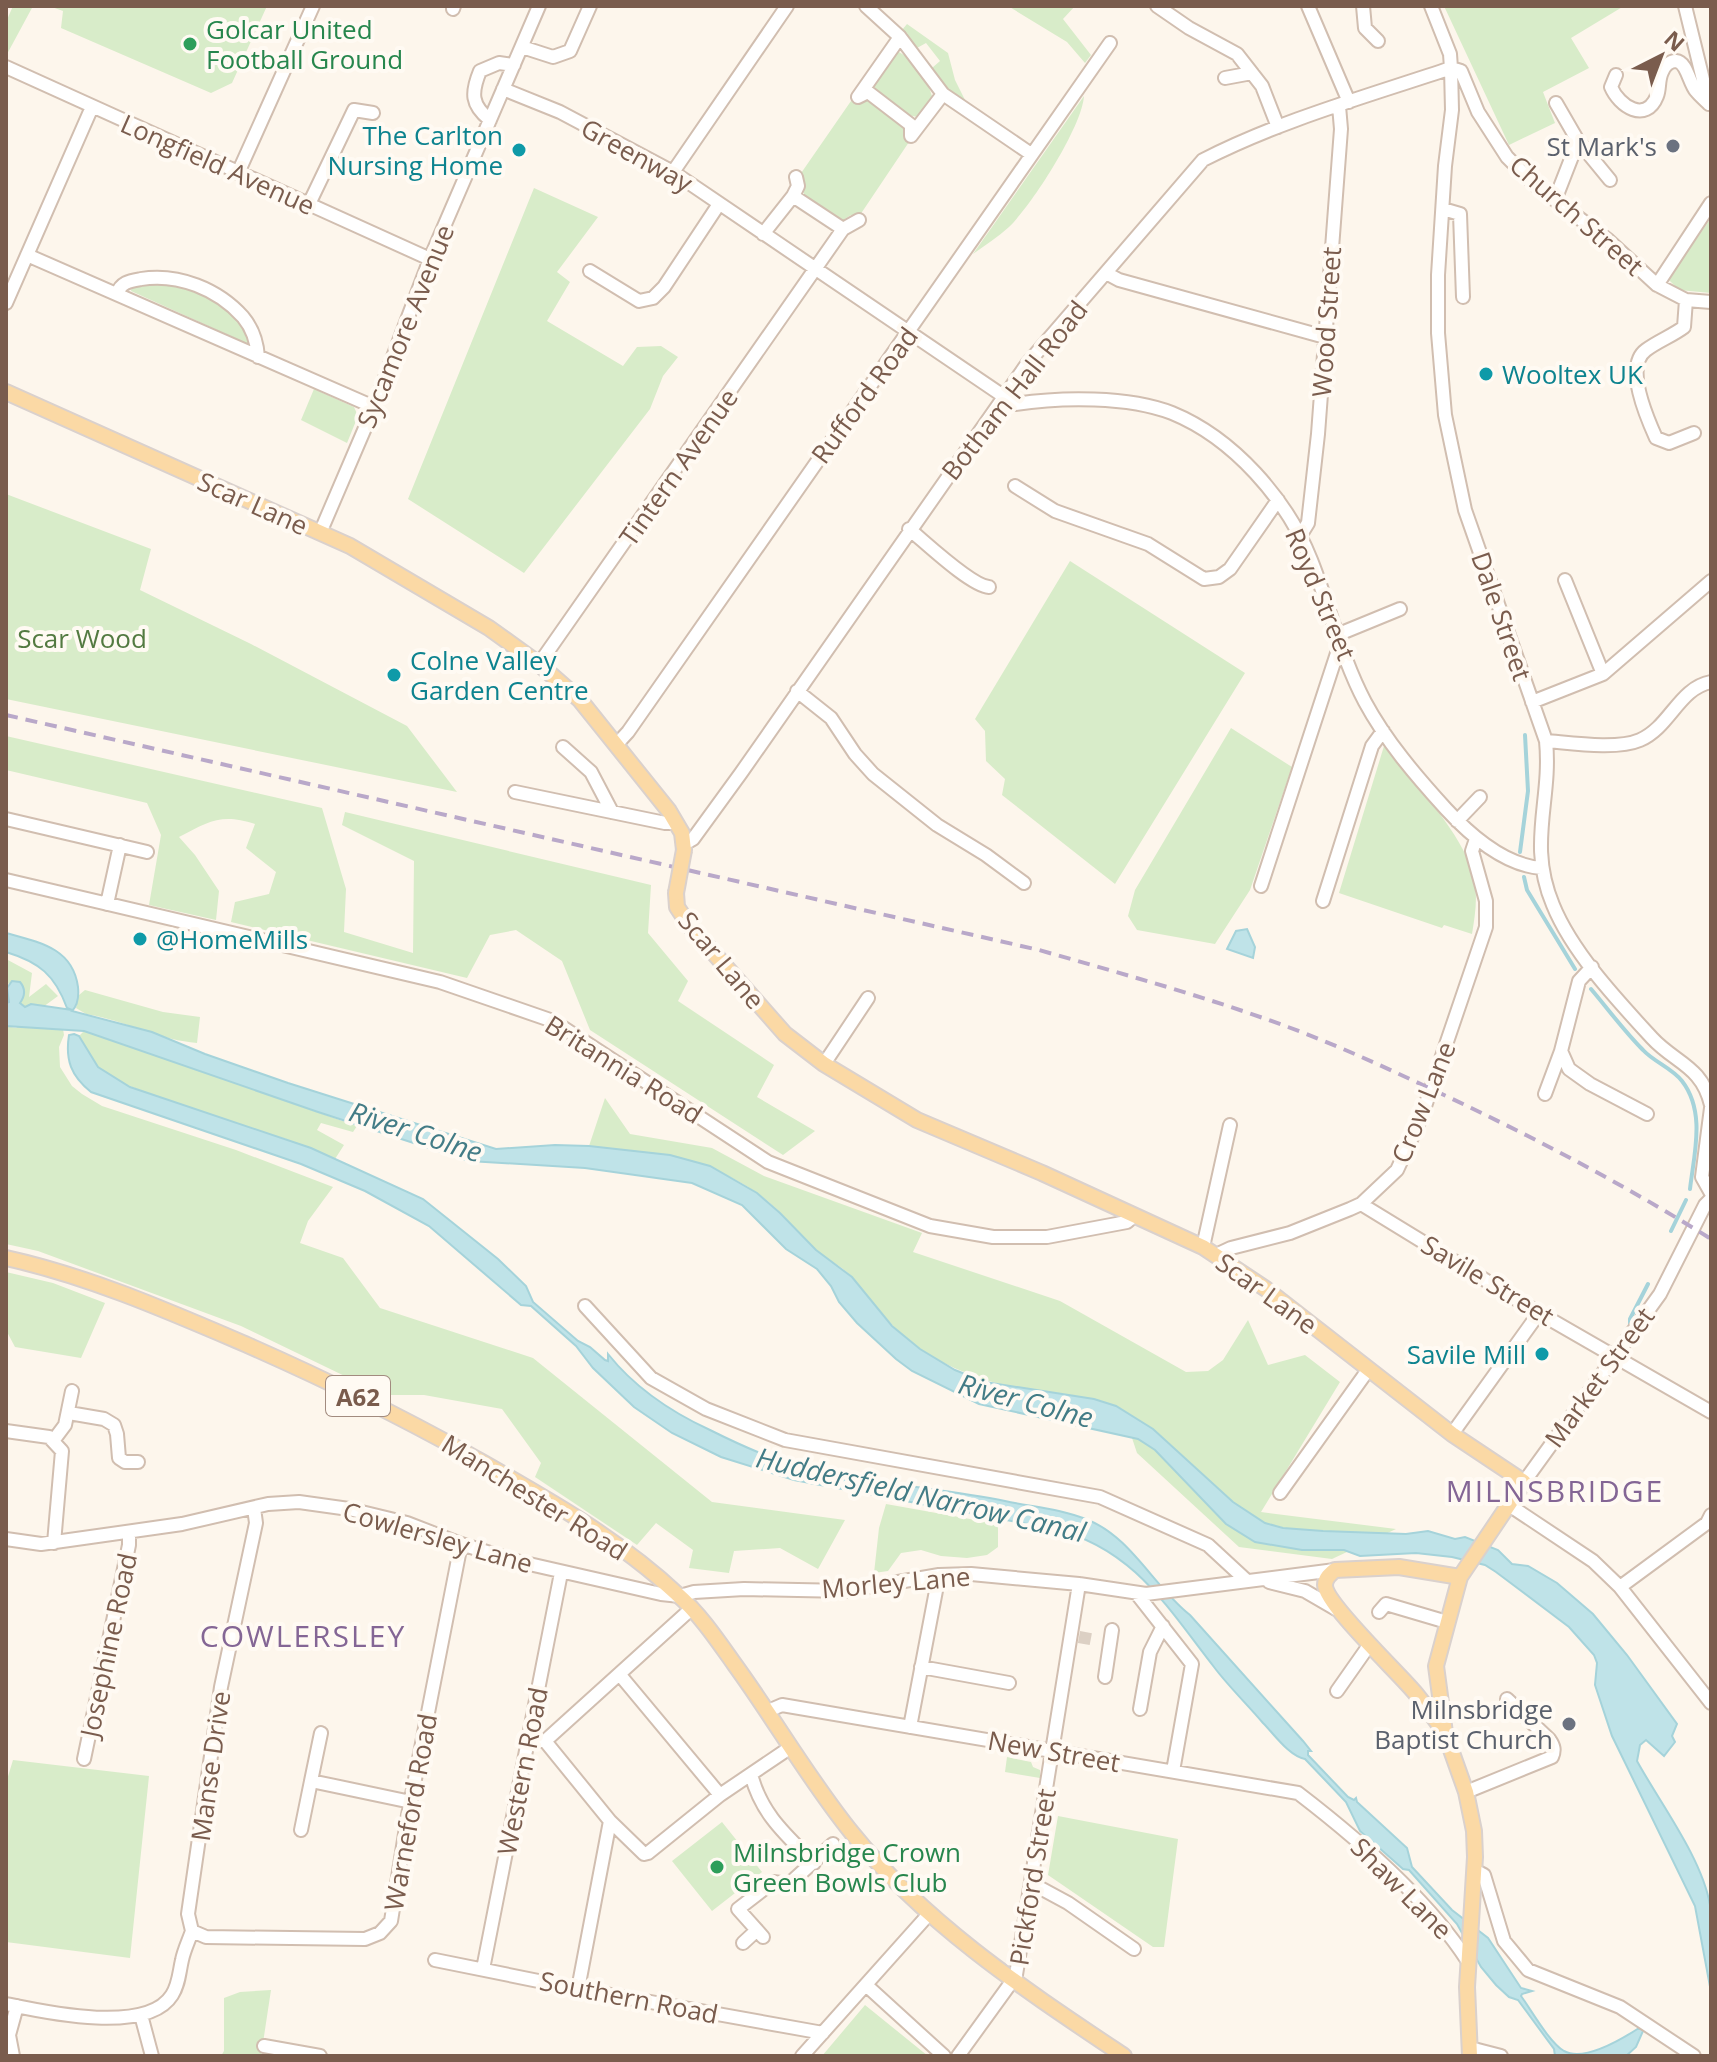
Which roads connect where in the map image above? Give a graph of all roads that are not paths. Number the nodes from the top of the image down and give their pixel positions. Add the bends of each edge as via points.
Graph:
1 (313, 6) edge
2 (539, 6) edge
3 (590, 6) edge
4 (787, 6) edge
5 (866, 6) edge
6 (1157, 6) edge
7 (1308, 6) edge
8 (1363, 6) edge
9 (1431, 6) edge
10 (1685, 6) edge
11 (900, 37) junction
12 (1378, 41) dead end
13 (1110, 43) dead end
14 (522, 47) junction
15 (514, 65) junction
16 (6, 67) edge
17 (1451, 68) junction
18 (1252, 73) junction
19 (1616, 75) dead end
20 (1225, 78) dead end
21 (503, 89) junction
22 (943, 94) junction
23 (1556, 103) dead end
24 (1344, 104) junction
25 (92, 107) junction
26 (1710, 107) edge
27 (373, 113) dead end
28 (490, 120) junction
29 (1278, 127) junction
30 (1578, 141) junction
31 (1031, 154) junction
32 (673, 172) junction
33 (238, 173) junction
34 (796, 177) dead end
35 (1610, 180) dead end
36 (793, 196) junction
37 (1555, 200) junction
38 (1711, 203) edge
39 (309, 204) junction
40 (719, 204) junction
41 (1443, 209) junction
42 (859, 220) dead end
43 (843, 229) junction
44 (763, 234) junction
45 (27, 255) junction
46 (430, 259) junction
47 (817, 269) junction
48 (590, 271) dead end
49 (1106, 273) junction
50 (1657, 285) junction
51 (117, 294) junction
52 (1463, 297) dead end
53 (1686, 300) junction
54 (1711, 302) edge
55 (6, 303) edge
56 (909, 332) junction
57 (1325, 337) junction
58 (258, 357) junction
59 (6, 392) edge
60 (1004, 397) junction
61 (374, 407) junction
62 (1694, 433) dead end
63 (1015, 486) dead end
64 (1278, 500) junction
65 (909, 529) junction
66 (320, 533) junction
67 (1300, 536) junction
68 (1565, 580) dead end
69 (1711, 581) edge
70 (989, 587) dead end
71 (1400, 609) dead end
72 (1340, 638) junction
73 (539, 664) junction
74 (1603, 674) junction
75 (1711, 682) edge
76 (797, 691) junction
77 (1532, 702) junction
78 (1383, 731) junction
79 (1546, 741) junction
80 (616, 745) junction
81 (563, 747) dead end
82 (515, 792) dead end
83 (1480, 797) dead end
84 (612, 812) junction
85 (6, 819) edge
86 (1457, 821) junction
87 (676, 823) junction
88 (1476, 839) junction
89 (120, 845) junction
90 (684, 847) junction
91 (147, 852) dead end
92 (1541, 868) junction
93 (6, 880) edge
94 (1024, 883) dead end
95 (1261, 886) dead end
96 (1323, 901) dead end
97 (107, 904) junction
98 (1592, 967) junction
99 (868, 998) dead end
100 (1561, 1051) junction
101 (824, 1064) junction
102 (1545, 1094) dead end
103 (1711, 1106) edge
104 (1647, 1114) dead end
105 (1230, 1125) dead end
106 (1711, 1196) edge
107 (1361, 1204) junction
108 (1134, 1216) junction
109 (1210, 1251) junction
110 (6, 1258) edge
111 (585, 1306) dead end
112 (1539, 1313) junction
113 (1615, 1356) junction
114 (1368, 1370) junction
115 (72, 1391) dead end
116 (1711, 1412) edge
117 (69, 1413) junction
118 (6, 1431) edge
119 (1452, 1434) junction
120 (53, 1441) junction
121 (138, 1462) dead end
122 (1524, 1482) junction
123 (1280, 1493) dead end
124 (1509, 1505) junction
125 (254, 1508) junction
126 (1711, 1515) edge
127 (129, 1532) junction
128 (6, 1539) edge
129 (54, 1543) junction
130 (461, 1544) junction
131 (1335, 1570) junction
132 (561, 1573) junction
133 (939, 1575) junction
134 (1461, 1575) junction
135 (1251, 1581) junction
136 (1079, 1584) junction
137 (1620, 1587) junction
138 (1142, 1594) junction
139 (680, 1596) junction
140 (691, 1609) junction
141 (1379, 1612) dead end
142 (1344, 1615) junction
143 (1447, 1622) junction
144 (1163, 1626) junction
145 (1095, 1640) tunnel mouth
146 (1370, 1644) junction
147 (1436, 1666) junction
148 (921, 1667) junction
149 (620, 1675) junction
150 (1105, 1677) dead end
151 (1009, 1683) dead end
152 (1337, 1691) dead end
153 (1416, 1693) junction
154 (1507, 1699) dead end
155 (1711, 1703) edge
156 (1140, 1709) dead end
157 (768, 1711) junction
158 (910, 1727) junction
159 (321, 1733) dead end
160 (1445, 1733) junction
161 (527, 1741) junction
162 (545, 1741) junction
163 (791, 1747) junction
164 (1052, 1751) junction
165 (84, 1759) dead end
166 (1173, 1771) junction
167 (751, 1774) junction
168 (311, 1781) junction
169 (1466, 1792) junction
170 (720, 1795) junction
171 (411, 1802) junction
172 (1332, 1819) joint
173 (610, 1821) junction
174 (301, 1830) dead end
175 (833, 1844) dead end
176 (814, 1863) junction
177 (1474, 1870) junction
178 (1031, 1883) junction
179 (929, 1914) junction
180 (192, 1931) junction
181 (743, 1943) dead end
182 (1134, 1949) dead end
183 (435, 1960) dead end
184 (1467, 1960) junction
185 (483, 1969) junction
186 (1014, 1981) junction
187 (866, 1985) junction
188 (578, 1989) junction
189 (12, 2005) edge
190 (141, 2015) junction
191 (823, 2033) junction
192 (264, 2046) dead end
193 (1470, 2052) edge
194 (1689, 2054) edge
195 (13, 2056) edge
196 (152, 2056) edge
197 (320, 2056) edge
198 (802, 2056) edge
199 (944, 2056) edge
200 (958, 2056) edge
201 (1124, 2056) edge
202 (1501, 2056) edge

1 - 33 street
2 - 14 street, Sycamore Avenue
3 - 14 street via 570,51 553,57
4 - 32 street
5 - 11 street
6 - 18 street via 1237,54
7 - 24 street, Wood Street
8 - 12 street via 1365,28
9 - 17 street
10 - 26 street
11 - 22 street
11 - 22 street via 858,97 868,92 911,125 911,136
13 - 31 street, Rufford Road
14 - 15 street, Sycamore Avenue
15 - 21 street, Sycamore Avenue
15 - 28 street via 499,63 480,71 473,100
16 - 25 street, Longfield Avenue
17 - 24 street, Botham Hall Road
17 - 37 street, Church Street via 1461,71 1478,112 1507,157
17 - 41 street, Dale Street
18 - 20 street
18 - 29 street
19 - 26 street via 1611,87 1620,103 1640,110 1656,99 1663,69 1678,61
21 - 28 street, Sycamore Avenue
21 - 32 street, Greenway via 560,112
22 - 31 street
23 - 30 street
24 - 29 street, Botham Hall Road
24 - 57 street, Wood Street
25 - 33 street, Longfield Avenue
25 - 45 street
27 - 39 street via 354,110
28 - 46 street, Sycamore Avenue
29 - 49 street, Botham Hall Road via 1203,160
30 - 35 street
30 - 37 street
31 - 56 street, Rufford Road
32 - 40 street, Greenway
33 - 39 street, Longfield Avenue
34 - 36 street
36 - 43 street
36 - 44 street
37 - 50 street, Church Street
38 - 50 street
39 - 46 street, Longfield Avenue
40 - 44 street, Greenway
40 - 48 street via 653,298 639,301
41 - 52 street via 1460,214
41 - 77 street, Dale Street via 1438,333 1445,415 1465,510
42 - 43 street
43 - 47 street
44 - 47 street, Greenway
45 - 51 street
45 - 55 street
46 - 61 street, Sycamore Avenue
47 - 56 street, Greenway
47 - 73 street, Tintern Avenue
49 - 57 street
49 - 60 street, Botham Hall Road
50 - 53 street, Church Street
51 - 58 street
51 - 58 street via 125,282 161,277 205,289 244,319
53 - 54 street, Church Street
53 - 62 street via 1684,327 1644,351 1637,360 1637,379 1656,438 1669,443
56 - 60 street, Greenway
56 - 80 street, Rufford Road
57 - 67 street, Wood Street via 1308,523
58 - 61 street
59 - 66 main road, Scar Lane
60 - 64 street, Royd Street via 1015,404 1049,399 1127,403 1170,413 1211,434
60 - 65 street, Botham Hall Road
61 - 66 street, Sycamore Avenue
63 - 64 street via 1055,511 1148,544 1204,579 1230,569
64 - 67 street, Royd Street
65 - 70 street via 968,578
65 - 76 street, Botham Hall Road
66 - 73 main road, Scar Lane via 416,583
67 - 72 street, Royd Street
68 - 74 street
69 - 74 street
71 - 72 street
72 - 78 street, Royd Street via 1364,700
72 - 95 street
73 - 80 main road, Scar Lane via 580,700
74 - 77 street
75 - 79 street via 1690,689 1659,728 1638,741
76 - 90 street, Botham Hall Road
76 - 94 street via 831,718 873,774 947,833
77 - 79 street, Dale Street
78 - 86 street, Royd Street
78 - 96 street via 1372,746
79 - 92 street, Dale Street
80 - 87 main road, Scar Lane
81 - 84 street via 591,772
82 - 84 street
83 - 86 street
84 - 87 street
85 - 89 street
86 - 88 street, Royd Street
87 - 90 main road, Scar Lane
88 - 92 street, Royd Street via 1526,867
88 - 107 street, Crow Lane via 1472,851 1486,901 1479,951 1397,1170
89 - 91 street
89 - 97 street
90 - 101 main road, Scar Lane, bridge via 677,907 785,1034
92 - 98 street, Dale Street via 1553,905
93 - 97 street, Britannia Road
97 - 108 street, Britannia Road via 440,982 553,1021 768,1162 930,1226 993,1237 1047,1237 1127,1222
98 - 100 street via 1579,981
98 - 103 street, Dale Street via 1652,1038 1698,1075
99 - 101 street
100 - 102 street
100 - 104 street via 1569,1069
101 - 108 main road, Scar Lane via 917,1120
103 - 106 street, Dale Street via 1702,1177
105 - 109 street
106 - 113 street, Market Street via 1660,1294
107 - 109 street, Crow Lane via 1290,1233
107 - 112 street, Savile Street
108 - 109 main road, Scar Lane
109 - 114 main road, Scar Lane
110 - 139 main road, Manchester Road / A62 via 78,1278 204,1326 437,1436 566,1510
111 - 135 street via 651,1378 706,1409 785,1440 1100,1497 1208,1545
112 - 113 street, Savile Street
112 - 119 street
113 - 116 street, Savile Street
113 - 122 street, Market Street
114 - 119 main road, Scar Lane
114 - 123 street
115 - 117 street
117 - 120 street
117 - 121 street via 114,1425 119,1458
118 - 120 street
119 - 122 main road, Scar Lane
120 - 129 street via 62,1451
122 - 124 main road, Market Street
124 - 134 main road, Market Street
124 - 137 street via 1593,1561
125 - 127 street, Cowlersley Lane
125 - 130 street, Cowlersley Lane via 299,1502 349,1509
125 - 180 street, Manse Drive via 253,1538 221,1687 188,1914
126 - 137 street
127 - 129 street, Cowlersley Lane
127 - 165 street, Josephine Road
128 - 129 street, Cowlersley Lane
130 - 132 street, Cowlersley Lane
130 - 171 street, Warneford Road
131 - 134 main road, Morley Lane via 1399,1567
131 - 135 street, Morley Lane
131 - 142 main road, Market Street via 1325,1586
132 - 139 street, Cowlersley Lane
132 - 161 street, Western Road
133 - 136 street, Morley Lane
133 - 139 street, Morley Lane via 846,1591 744,1589
133 - 148 street
134 - 143 main road, Market Street
135 - 138 street, Morley Lane
135 - 142 street, Morley Lane via 1305,1591
136 - 138 street, Morley Lane
136 - 164 street, Pickford Street via 1075,1636
137 - 155 street
138 - 144 street
139 - 140 main road, Manchester Road / A62
140 - 149 street
140 - 157 main road, Manchester Road / A62
141 - 143 street via 1386,1604
142 - 146 main road, Market Street
143 - 147 main road, Market Street
144 - 156 street via 1150,1652
144 - 166 street via 1192,1664
145 - 150 street via 1112,1636
146 - 152 street
146 - 153 main road, Market Street
147 - 153 main road
147 - 160 main road, Market Street
148 - 151 street
148 - 158 street
149 - 162 street
149 - 170 street
153 - 160 main road, Market Street
154 - 169 street via 1549,1739 1552,1757
157 - 158 street, New Street via 782,1705
157 - 163 main road, Manchester Road / A62
158 - 164 street, New Street
159 - 168 street
160 - 169 main road, Market Street
161 - 162 street
161 - 185 street, Western Road
162 - 173 street
163 - 167 street
163 - 179 main road, Manchester Road / A62 via 854,1836
164 - 166 street, New Street
164 - 178 street, Pickford Street
166 - 172 street, New Street via 1298,1793
167 - 170 street
167 - 176 street via 756,1797 773,1822
168 - 171 street
168 - 174 street
169 - 177 main road, Market Street
170 - 173 street via 648,1853 640,1853
171 - 180 street, Warneford Road via 391,1921 380,1933 365,1939 333,1939 206,1937
172 - 184 street, Shaw Lane via 1449,1933
173 - 188 street
175 - 176 street
176 - 181 street via 789,1884 773,1882 738,1909 760,1934
177 - 184 main road, Market Street
177 - 194 street via 1484,1875 1504,1941 1528,1970 1620,2007
178 - 182 street
178 - 186 street, Pickford Street
179 - 186 main road, Manchester Road / A62
179 - 187 street
180 - 190 street via 178,1986 170,1999
183 - 185 street, Southern Road
184 - 193 main road, Market Street
185 - 188 street, Southern Road
186 - 200 street
186 - 201 main road, Manchester Road / A62
187 - 191 street
187 - 199 street
188 - 191 street, Southern Road
189 - 190 street via 96,2018
189 - 195 street
190 - 196 street
191 - 198 street
192 - 197 street
193 - 202 street

